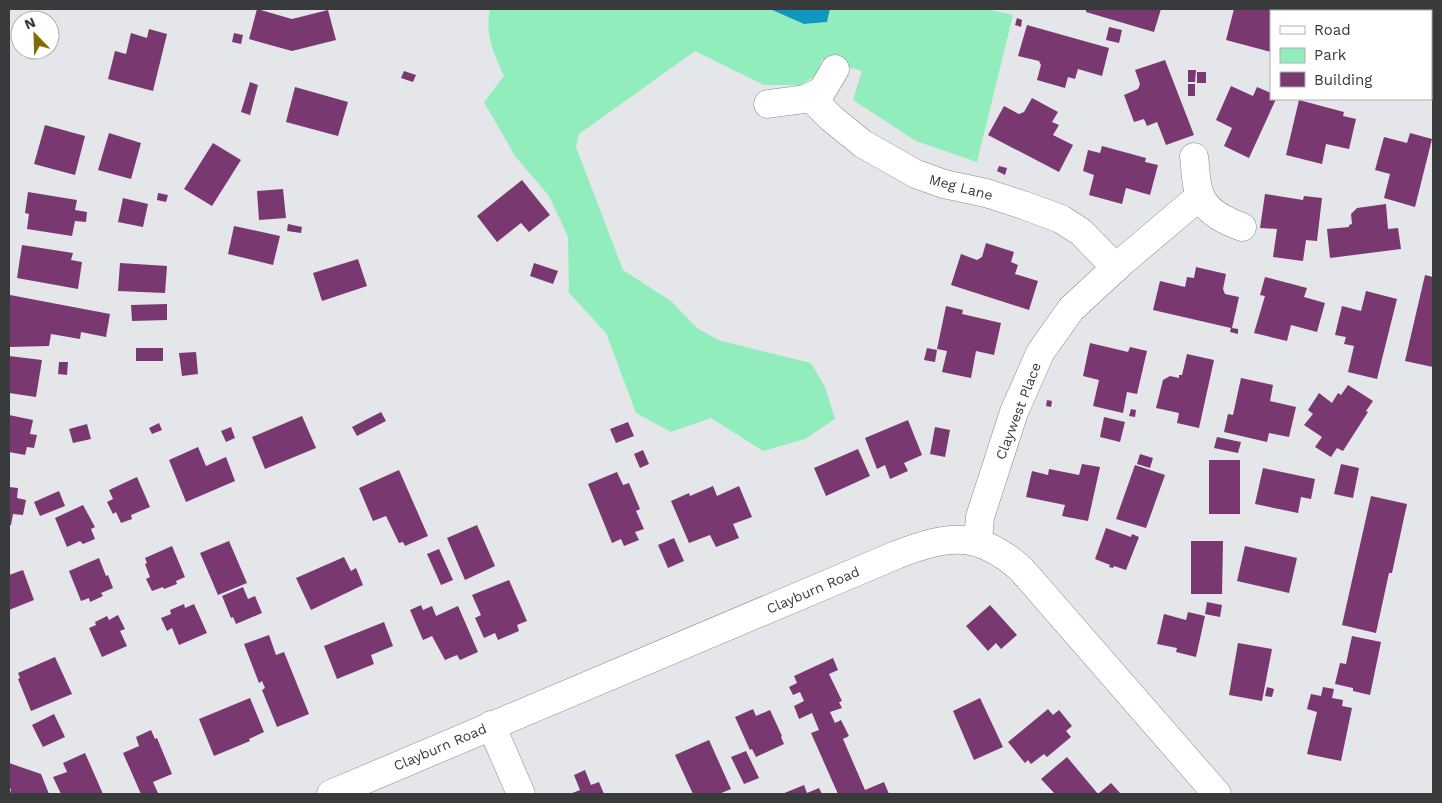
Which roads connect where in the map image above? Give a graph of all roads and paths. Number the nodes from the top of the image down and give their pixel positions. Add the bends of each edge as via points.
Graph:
1 (835, 69) dead end
2 (810, 96) junction
3 (768, 104) dead end
4 (1194, 157) dead end
5 (1200, 196) junction
6 (1242, 227) dead end
7 (1116, 268) junction
8 (978, 541) junction
9 (491, 725) junction
10 (331, 794) edge
11 (521, 794) edge
12 (1217, 794) edge

1 - 2 street via 822,91
2 - 3 street
2 - 7 street, Meg Lane via 863,144 916,174 986,193 1061,219 1081,232
4 - 5 street
5 - 6 street via 1207,207 1226,221
5 - 7 street, Claywest Place
7 - 8 street, Claywest Place via 1071,310 1040,353 1014,412 980,517
8 - 9 street, Clayburn Road via 927,543
8 - 12 street, Clayburn Road via 1021,569
9 - 10 street, Clayburn Road
9 - 11 street

